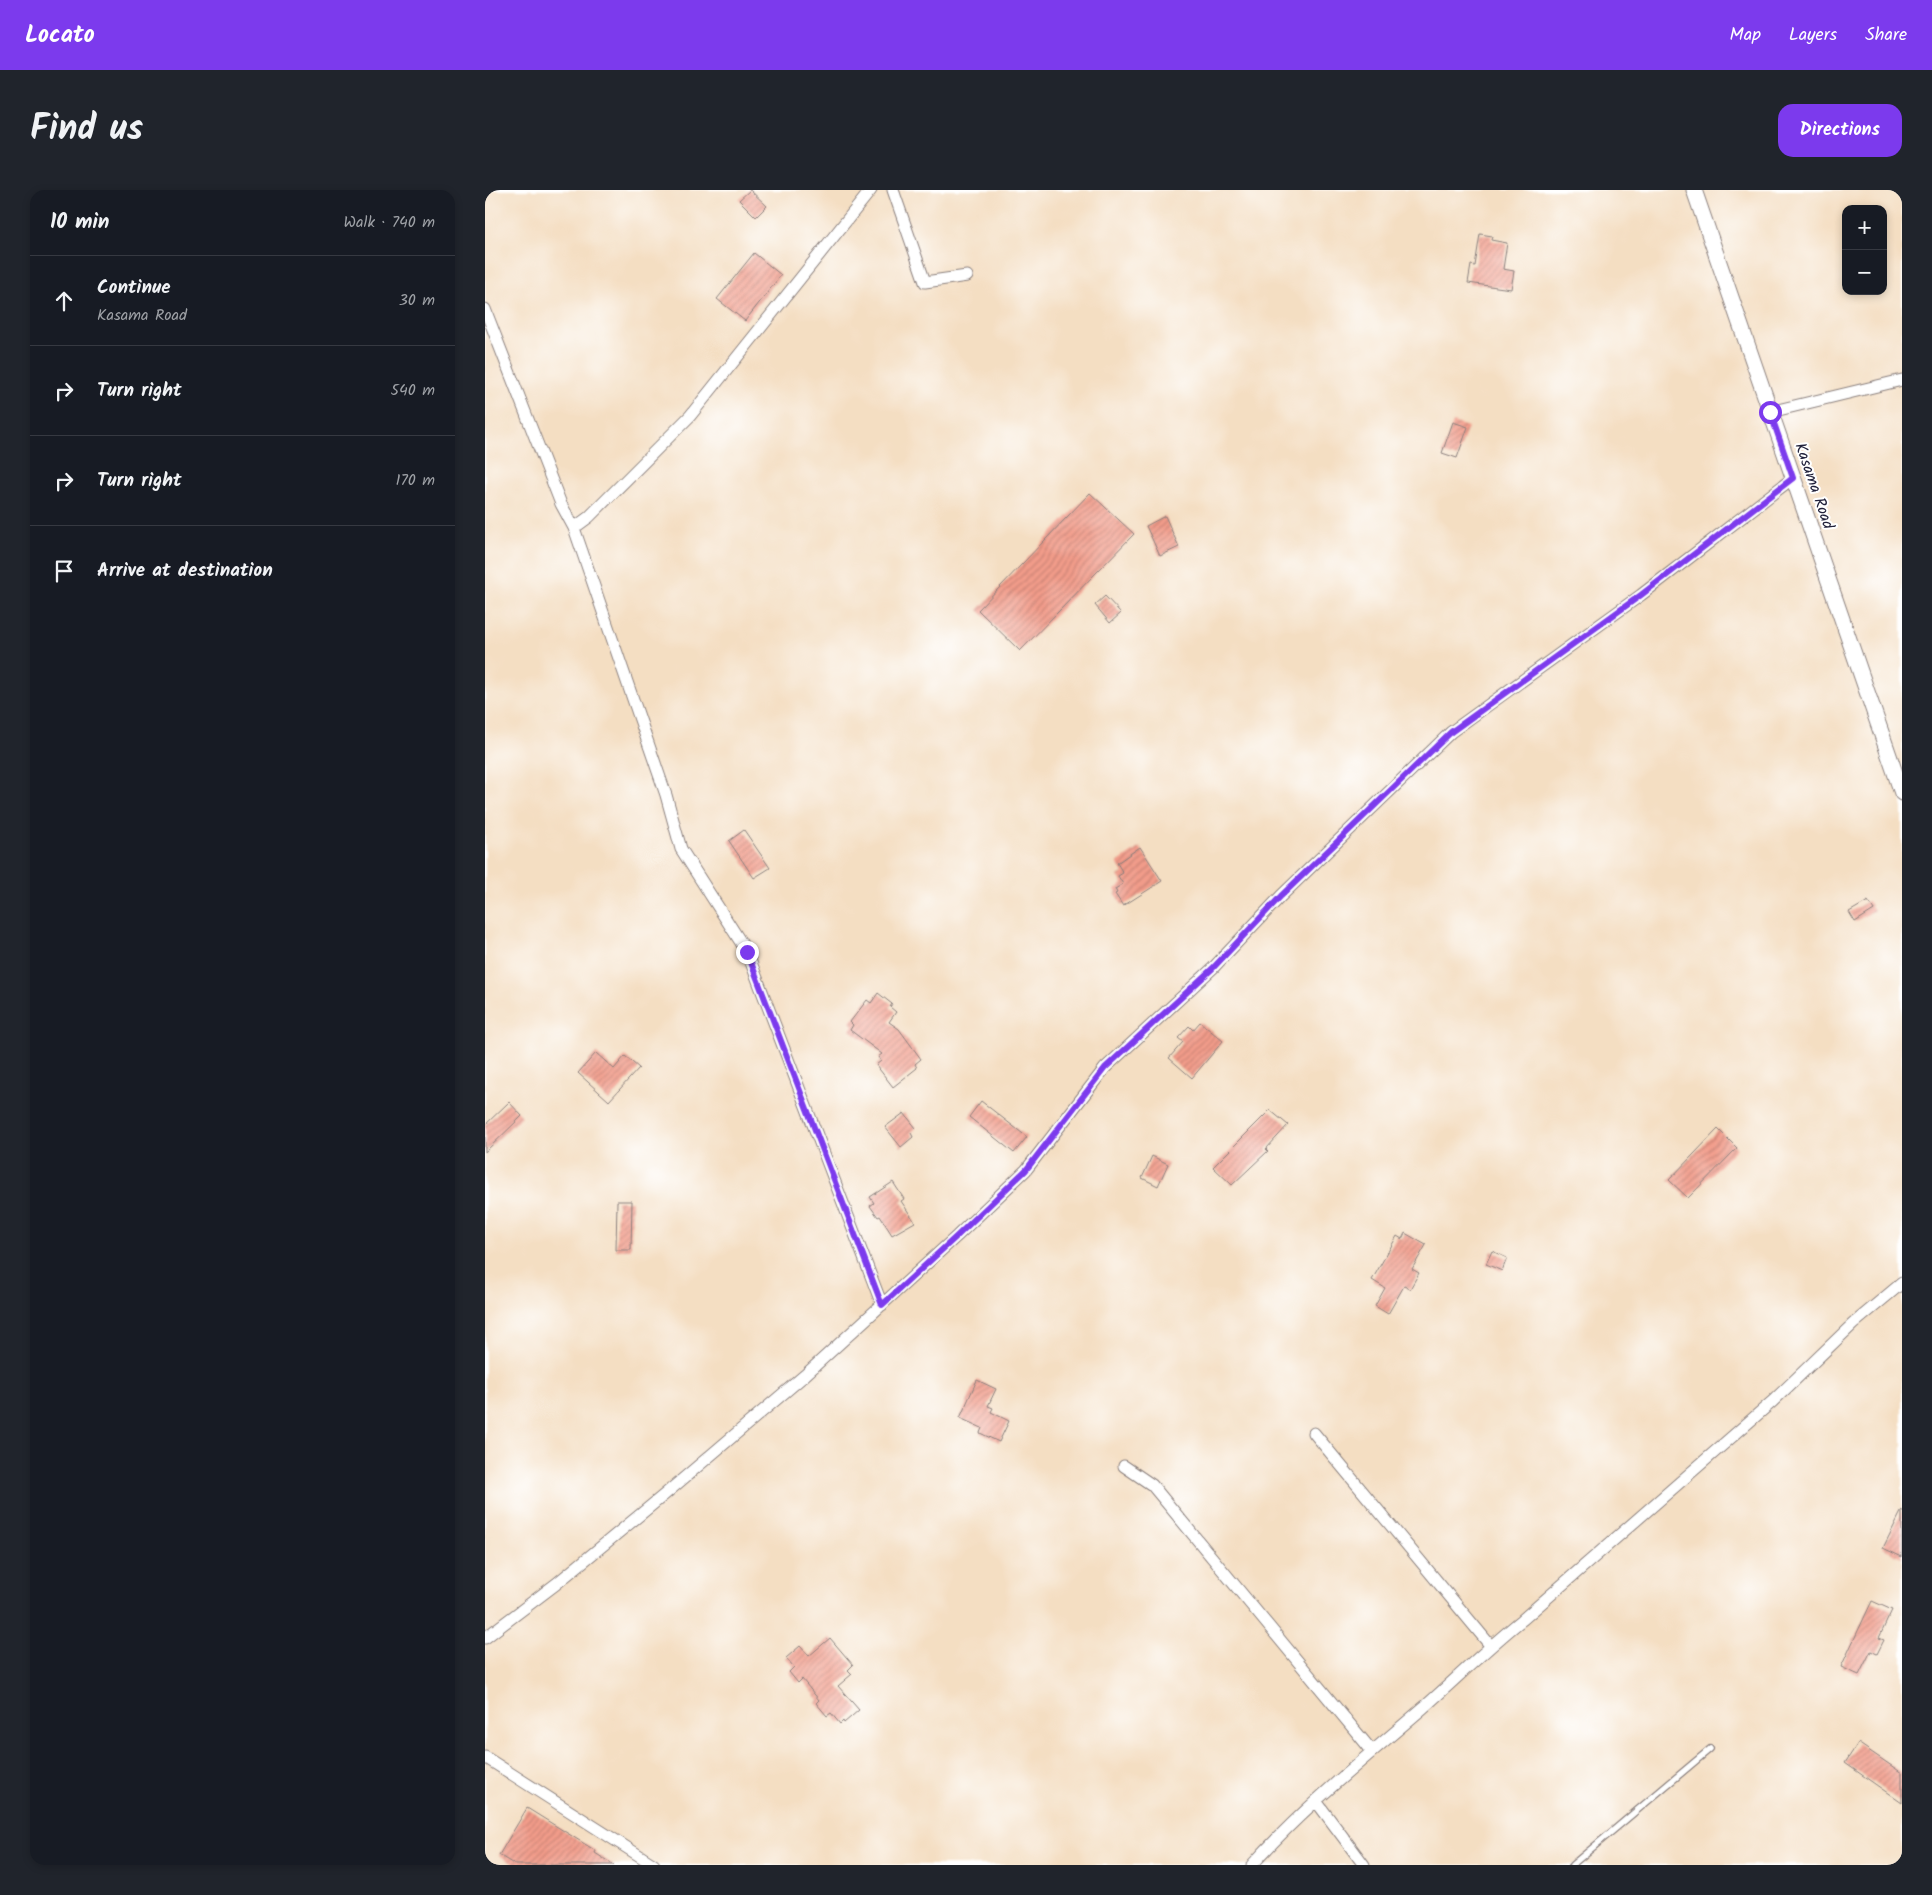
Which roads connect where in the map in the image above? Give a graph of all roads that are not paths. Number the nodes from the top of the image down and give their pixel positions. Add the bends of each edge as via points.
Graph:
1 (871, 190) edge
2 (893, 190) edge
3 (1694, 190) edge
4 (967, 276) dead end
5 (485, 309) edge
6 (1902, 380) edge
7 (1770, 412) junction
8 (1793, 478) junction
9 (574, 528) junction
10 (1902, 793) edge
11 (1902, 1283) edge
12 (882, 1305) junction
13 (1313, 1433) dead end
14 (1125, 1466) dead end
15 (485, 1638) edge
16 (1490, 1645) junction
17 (1709, 1749) dead end
18 (1372, 1751) junction
19 (485, 1757) edge
20 (1315, 1801) junction
21 (654, 1865) edge
22 (1252, 1865) edge
23 (1364, 1865) edge
24 (1572, 1865) edge

1 - 9 street via 690,416 589,518
2 - 4 street via 925,282
3 - 7 street, Kasama Road
5 - 9 street via 561,504
6 - 7 street
7 - 8 street, Kasama Road
8 - 10 street, Kasama Road
8 - 12 street via 1641,595 1451,732 1281,896 1213,968 1105,1068 1026,1170
9 - 12 street via 666,795 681,849 747,952
11 - 16 street via 1853,1324 1736,1434
12 - 15 street via 664,1495 557,1584
13 - 16 street
14 - 18 street via 1152,1485
16 - 18 street
17 - 24 lane
18 - 20 street
19 - 21 street
20 - 22 street
20 - 23 street

